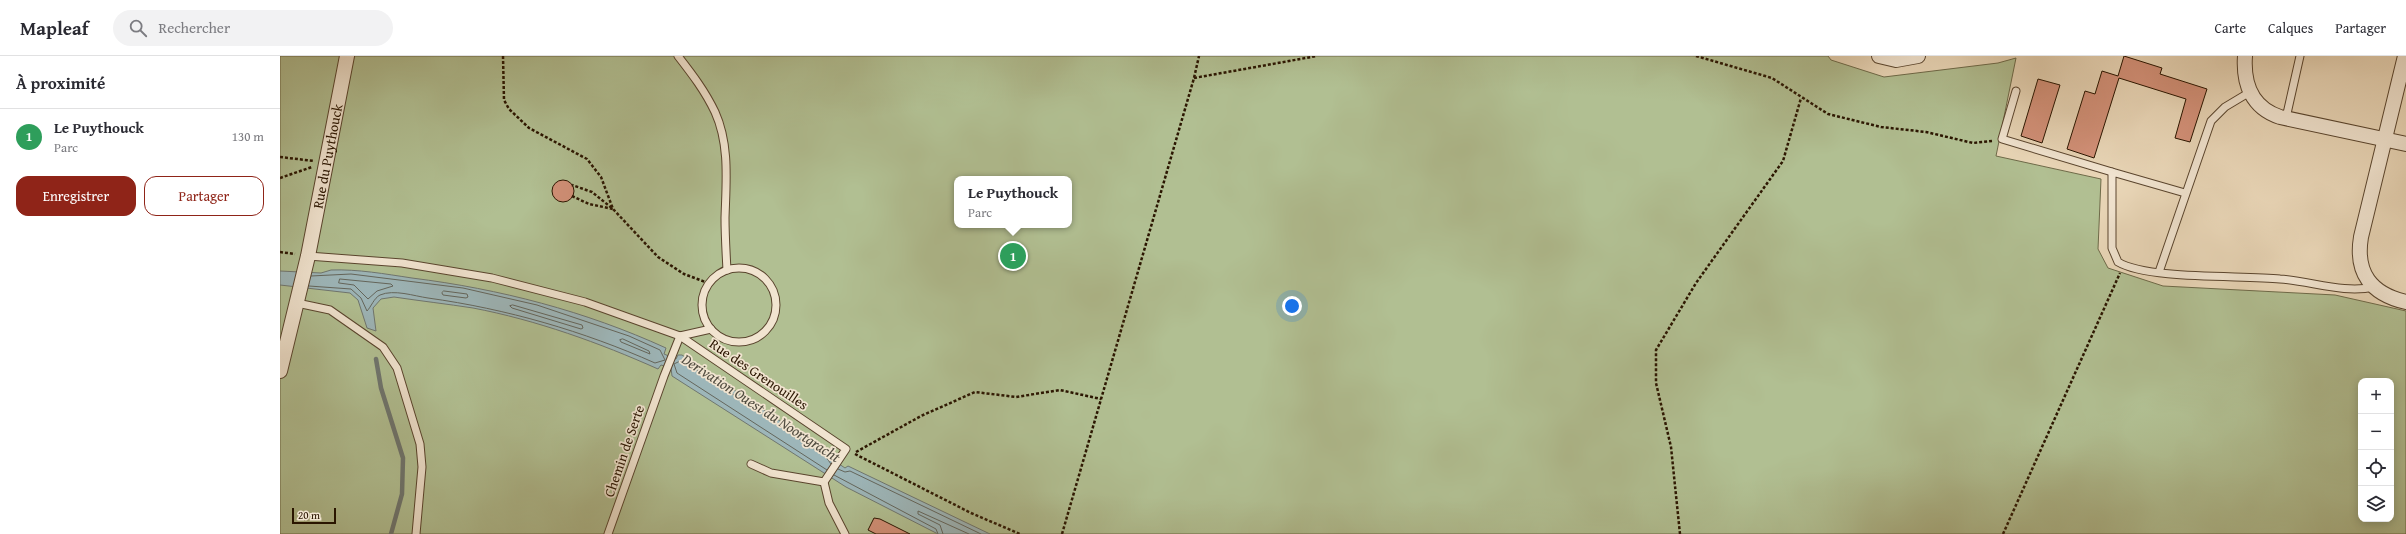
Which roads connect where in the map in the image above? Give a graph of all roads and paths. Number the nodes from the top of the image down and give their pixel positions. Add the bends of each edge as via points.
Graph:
1 (347, 56) edge
2 (503, 56) edge
3 (678, 56) edge
4 (1199, 56) edge
5 (1317, 56) edge
6 (1696, 56) edge
7 (1879, 56) edge
8 (1918, 56) edge
9 (2245, 56) edge
10 (2300, 56) edge
11 (2405, 56) edge
12 (1194, 78) junction
13 (2016, 92) dead end
14 (2250, 92) junction
15 (1801, 98) junction
16 (2286, 118) junction
17 (2002, 139) junction
18 (2385, 140) junction
19 (2406, 144) edge
20 (280, 157) edge
21 (326, 163) junction
22 (2112, 172) junction
23 (280, 178) edge
24 (572, 185) dead end
25 (2185, 193) junction
26 (572, 196) dead end
27 (614, 209) junction
28 (307, 259) junction
29 (2123, 265) junction
30 (727, 270) junction
31 (2159, 272) junction
32 (708, 284) junction
33 (2374, 287) junction
34 (298, 298) junction
35 (2406, 302) edge
36 (710, 329) junction
37 (680, 336) junction
38 (280, 371) edge
39 (1102, 399) junction
40 (751, 464) dead end
41 (825, 481) junction
42 (416, 534) edge
43 (608, 534) edge
44 (845, 534) edge
45 (1020, 534) edge
46 (1062, 534) edge
47 (1680, 534) edge
48 (2003, 534) edge

1 - 21 street, Rue du Puythouck
2 - 27 path via 504,100 509,109 529,128 587,159 601,177
3 - 30 lane via 699,83 715,114 723,146 728,181
4 - 12 path
5 - 12 path
6 - 15 path via 1772,78
7 - 8 street via 1896,60
9 - 14 street via 2245,79
10 - 16 lane
11 - 18 street
12 - 39 path
13 - 17 lane
14 - 16 street via 2262,108 2273,115
14 - 25 lane via 2225,107 2211,121
15 - 17 path via 1828,114 1881,127 1926,132 1973,143
15 - 47 path via 1783,160 1696,283 1656,350 1656,383 1671,447
16 - 18 street
17 - 22 lane
18 - 19 street
18 - 33 street via 2360,250 2362,269
20 - 21 path
21 - 23 path
21 - 28 street, Rue du Puythouck
22 - 25 lane
22 - 29 lane via 2112,248 2116,259
24 - 27 path via 592,192
25 - 31 lane
26 - 27 path via 589,204
27 - 32 path via 658,257 684,274
28 - 34 street, Rue du Puythouck
28 - 37 lane, Rue des Grenouilles via 402,263 492,278 570,298
29 - 31 lane
29 - 48 path
30 - 32 lane via 716,275
30 - 36 lane via 745,268 766,280 775,296 774,315 765,331 755,338 744,341 725,339
31 - 33 lane via 2284,279 2354,289
32 - 36 lane via 703,294 702,306 704,318
33 - 35 street via 2385,295
34 - 38 street, Rue du Puythouck
34 - 42 lane via 330,310 383,347 397,368 420,444 422,467
36 - 37 lane
37 - 41 lane, Rue des Grenouilles via 846,449
37 - 43 lane, Chemin de Serte
39 - 45 path via 1060,390 1016,397 975,392 921,416 853,453 971,513
39 - 46 path
40 - 41 lane via 771,473
41 - 44 lane via 829,502

